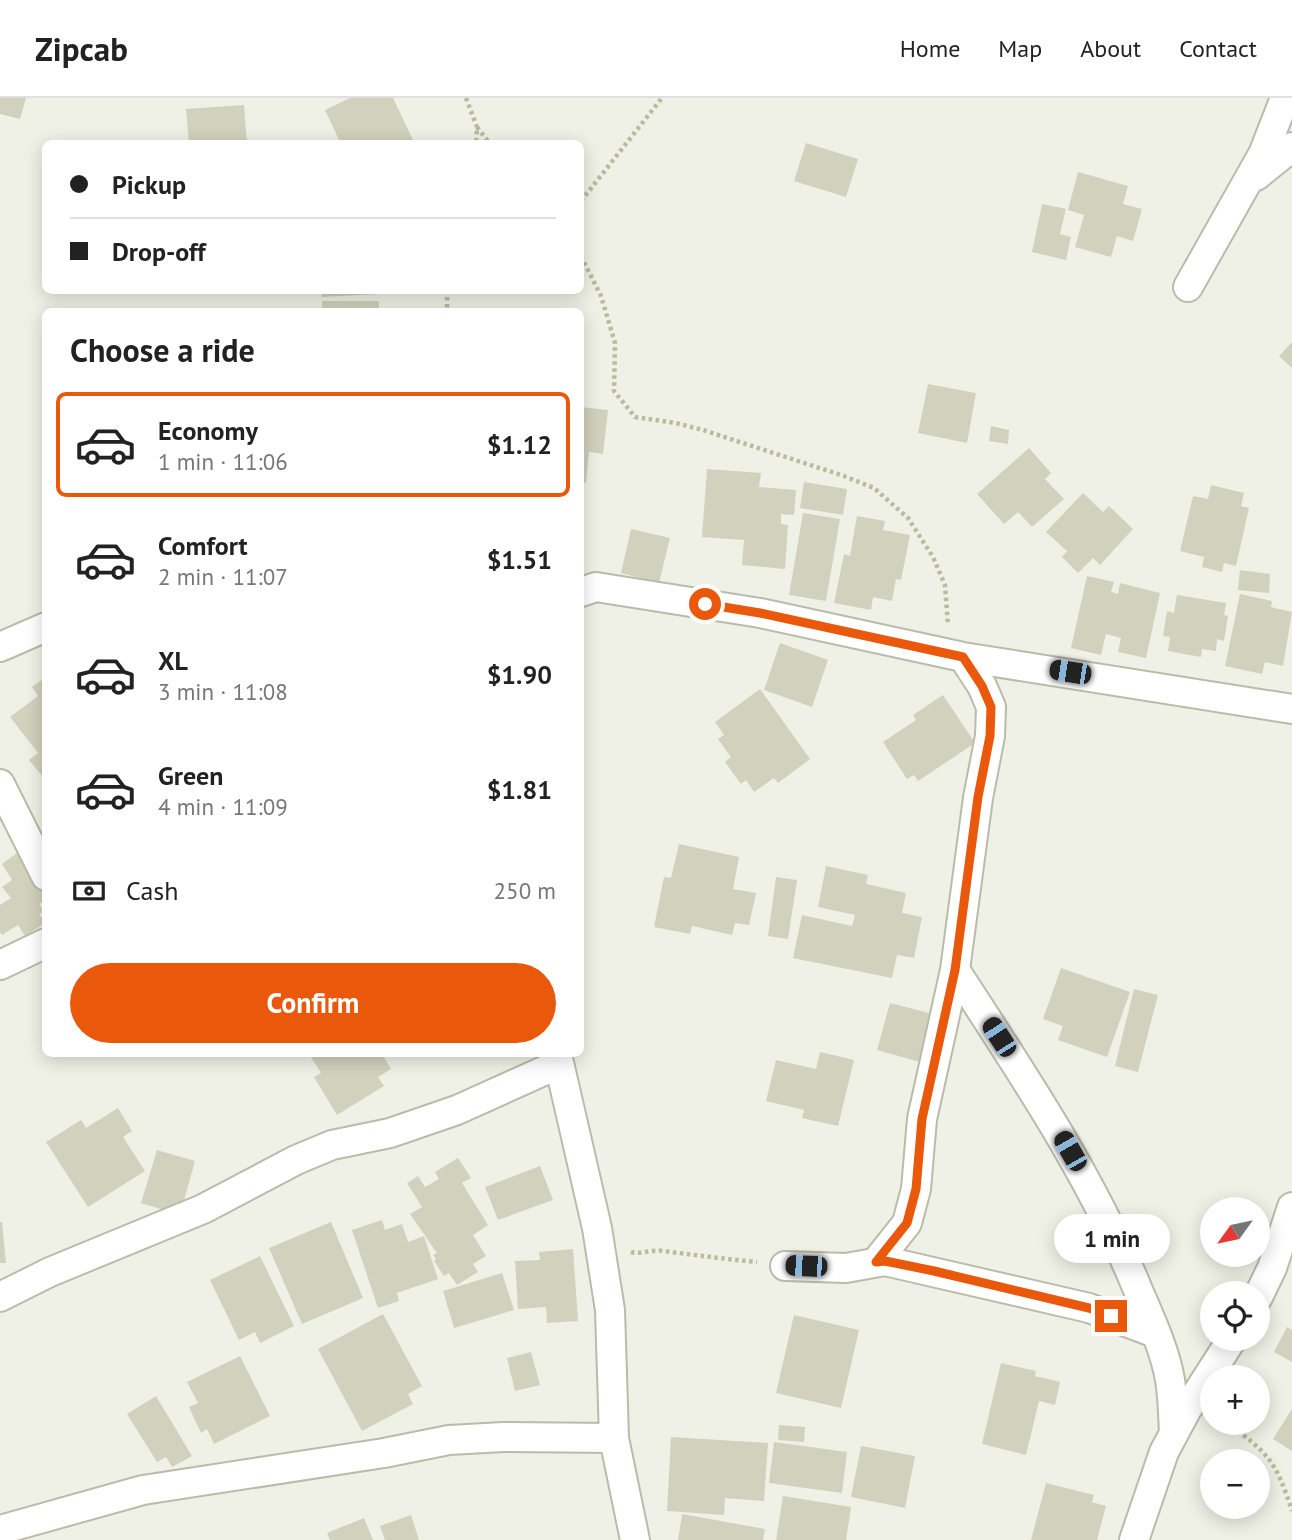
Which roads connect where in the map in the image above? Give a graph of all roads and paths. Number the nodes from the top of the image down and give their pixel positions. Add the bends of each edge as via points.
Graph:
1 (466, 98) edge
2 (663, 98) edge
3 (1285, 98) edge
4 (477, 127) junction
5 (476, 140) edge
6 (486, 140) edge
7 (1292, 147) edge
8 (1246, 184) junction
9 (584, 197) edge
10 (584, 262) edge
11 (1188, 287) dead end
12 (584, 591) edge
13 (42, 628) edge
14 (0, 647) edge
15 (961, 656) junction
16 (1292, 709) edge
17 (0, 784) edge
18 (42, 868) edge
19 (42, 945) edge
20 (0, 965) edge
21 (955, 970) junction
22 (558, 1059) edge
23 (1292, 1207) edge
24 (597, 1228) junction
25 (876, 1262) junction
26 (785, 1266) joint
27 (1266, 1281) edge
28 (0, 1297) edge
29 (1155, 1333) junction
30 (1225, 1351) edge
31 (1174, 1433) junction
32 (1243, 1435) edge
33 (614, 1438) junction
34 (1292, 1511) edge
35 (0, 1530) edge
36 (635, 1540) edge
37 (1134, 1540) edge

1 - 4 path
2 - 9 path
3 - 8 street
4 - 5 path
4 - 6 path
7 - 8 street
8 - 11 street
10 - 15 path via 601,296 615,343 614,391 635,417 704,430 874,488 908,518 941,573 946,620
12 - 15 street via 596,587 760,613
13 - 14 street
15 - 16 street
15 - 21 street via 991,707
17 - 18 street
19 - 20 street
21 - 25 street via 922,1119 916,1189 907,1223
21 - 29 street via 1043,1105 1096,1198
22 - 24 street
22 - 28 street via 457,1110 390,1133 332,1145 296,1160 203,1209
23 - 27 street
24 - 26 path via 637,1254 660,1250
24 - 33 street via 610,1310
25 - 26 street via 846,1268
25 - 29 street via 1089,1308
29 - 31 street via 1170,1379
30 - 31 street
31 - 37 street
32 - 34 path via 1270,1458
33 - 35 street via 449,1440 143,1490
33 - 36 street

